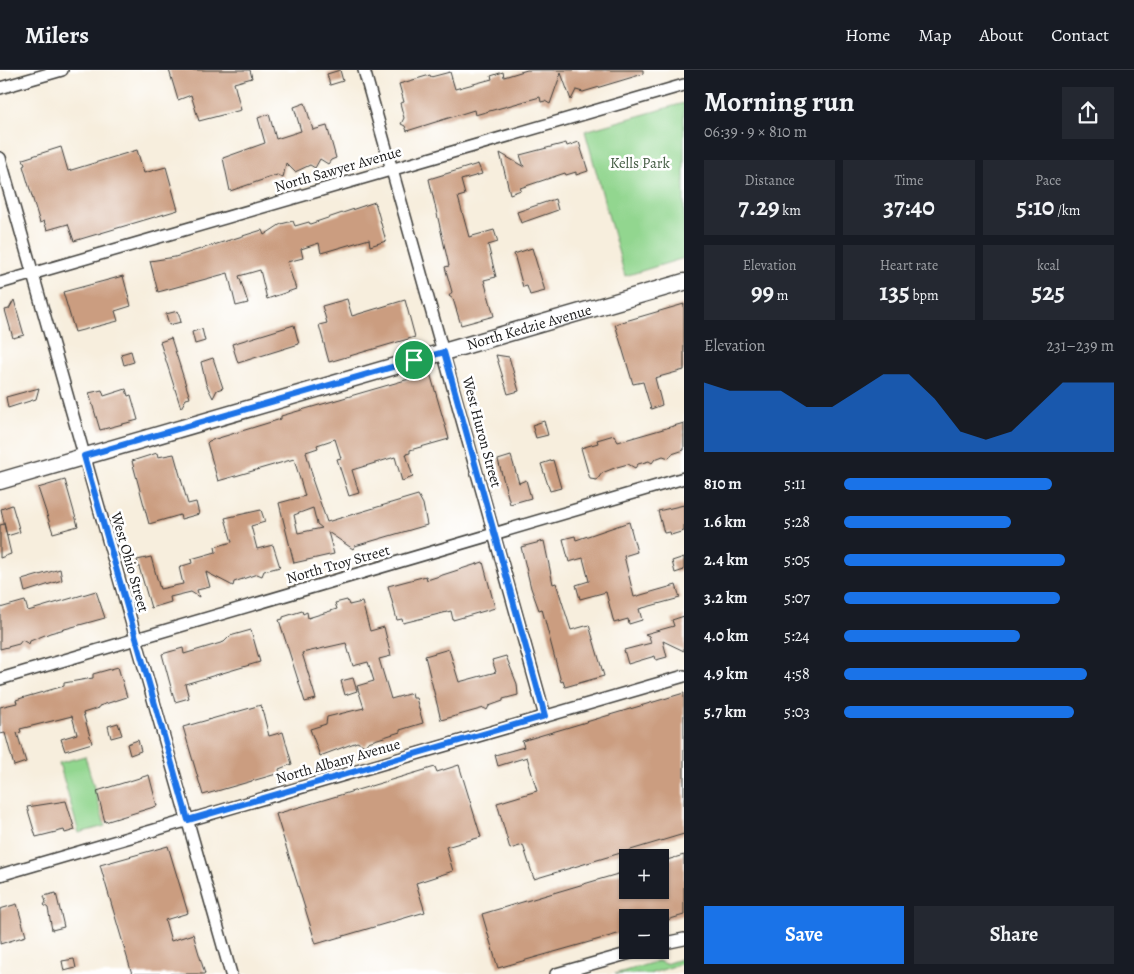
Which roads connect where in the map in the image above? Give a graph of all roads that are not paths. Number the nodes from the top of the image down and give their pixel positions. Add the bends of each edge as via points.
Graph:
1 (62, 70) edge
2 (364, 70) edge
3 (684, 85) edge
4 (0, 88) edge
5 (0, 158) edge
6 (392, 169) junction
7 (32, 273) junction
8 (684, 282) edge
9 (0, 283) edge
10 (444, 352) junction
11 (84, 456) junction
12 (684, 478) edge
13 (0, 481) edge
14 (495, 534) junction
15 (136, 639) junction
16 (684, 676) edge
17 (0, 679) edge
18 (545, 716) junction
19 (188, 820) junction
20 (0, 875) edge
21 (684, 938) edge
22 (669, 942) edge
23 (619, 956) edge
24 (232, 974) edge
25 (556, 974) edge

1 - 4 street
2 - 6 street, West Huron Street
3 - 6 street, North Sawyer Avenue
5 - 7 street, West Ohio Street
6 - 7 street, North Sawyer Avenue
6 - 10 street, West Huron Street
7 - 9 street, North Sawyer Avenue
7 - 11 street, West Ohio Street
8 - 10 main road, North Kedzie Avenue
10 - 11 main road, North Kedzie Avenue
10 - 14 street, West Huron Street
11 - 13 main road, North Kedzie Avenue
11 - 15 street, West Ohio Street
12 - 14 street, North Troy Street
14 - 15 street, North Troy Street
14 - 18 street, West Huron Street
15 - 17 street, North Troy Street
15 - 19 street, West Ohio Street
16 - 18 street, North Albany Avenue
18 - 19 street, North Albany Avenue
19 - 20 street, North Albany Avenue
19 - 24 street, West Ohio Street
21 - 22 street
23 - 25 street

